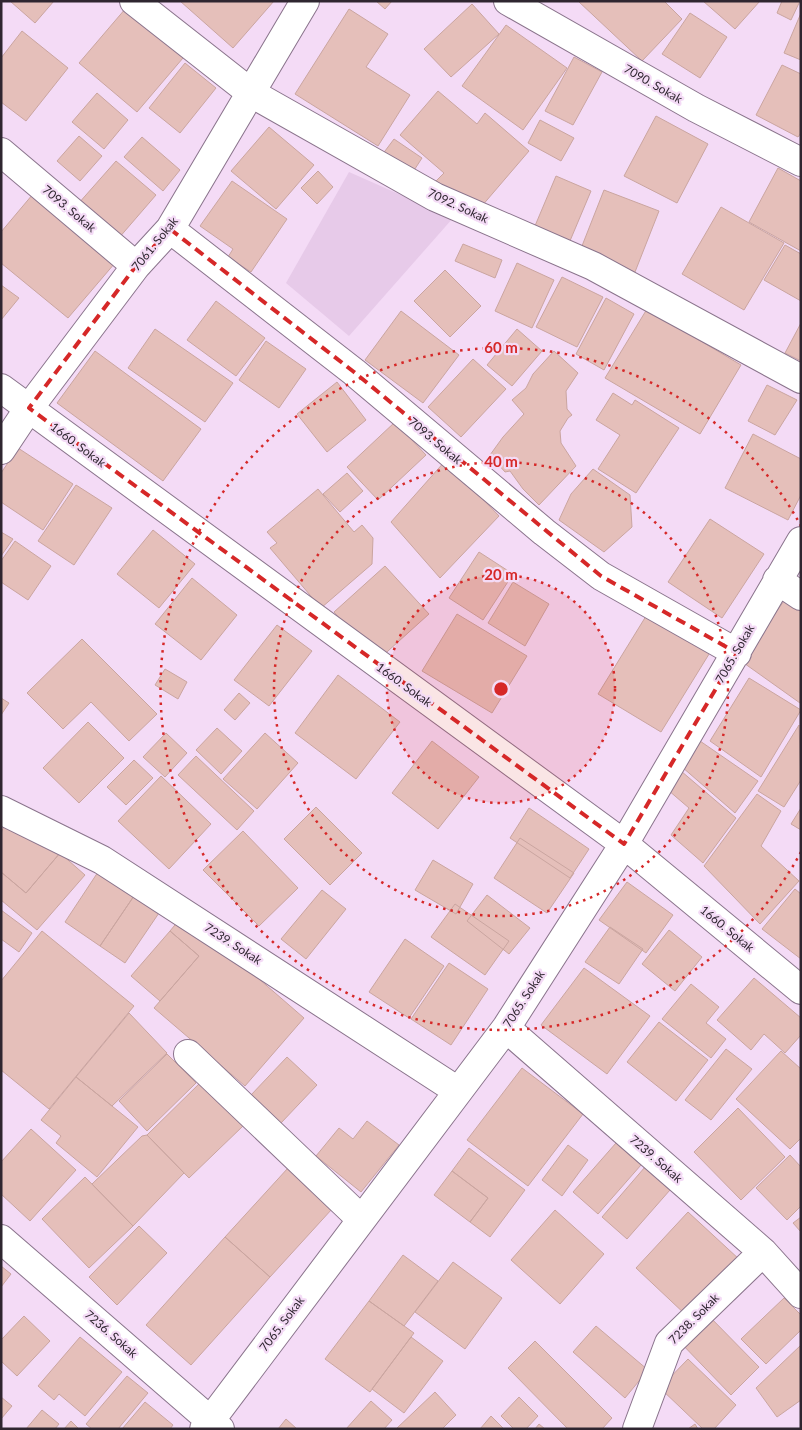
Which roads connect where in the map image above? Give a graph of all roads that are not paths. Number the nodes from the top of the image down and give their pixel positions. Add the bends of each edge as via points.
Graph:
1 (134, 1) edge
2 (305, 1) edge
3 (508, 1) edge
4 (250, 94) junction
5 (1, 152) edge
6 (801, 162) edge
7 (170, 229) junction
8 (136, 266) junction
9 (801, 380) edge
10 (1, 388) edge
11 (29, 408) junction
12 (1, 450) edge
13 (801, 541) edge
14 (777, 580) junction
15 (801, 596) edge
16 (737, 653) junction
17 (1, 810) edge
18 (624, 844) junction
19 (801, 990) edge
20 (506, 1028) junction
21 (188, 1054) dead end
22 (458, 1091) junction
23 (362, 1219) junction
24 (1, 1239) edge
25 (763, 1252) junction
26 (801, 1294) edge
27 (212, 1426) edge
28 (637, 1429) edge

1 - 4 street, 7092. Sokak
2 - 4 street, 7061. Sokak
3 - 6 street, 7090. Sokak via 696,108
4 - 7 street, 7061. Sokak
4 - 9 street, 7092. Sokak via 435,196 593,266
5 - 8 street, 7093. Sokak
7 - 8 street, 7061. Sokak
7 - 16 street, 7093. Sokak via 354,372 601,576
8 - 11 street, 7061. Sokak
10 - 11 street, 1660. Sokak
11 - 12 street, 7061. Sokak
11 - 18 street, 1660. Sokak
13 - 14 street, 7065. Sokak
14 - 15 street
14 - 16 street, 7065. Sokak
16 - 18 street, 7065. Sokak
17 - 22 street, 7239. Sokak via 102,860
18 - 19 street, 1660. Sokak
18 - 20 street, 7065. Sokak
20 - 22 street, 7065. Sokak
20 - 25 street, 7239. Sokak
21 - 23 street
22 - 23 street, 7065. Sokak
23 - 27 street, 7065. Sokak
24 - 27 street, 7236. Sokak
25 - 26 street, 7239. Sokak
25 - 28 street, 7238. Sokak via 669,1343

